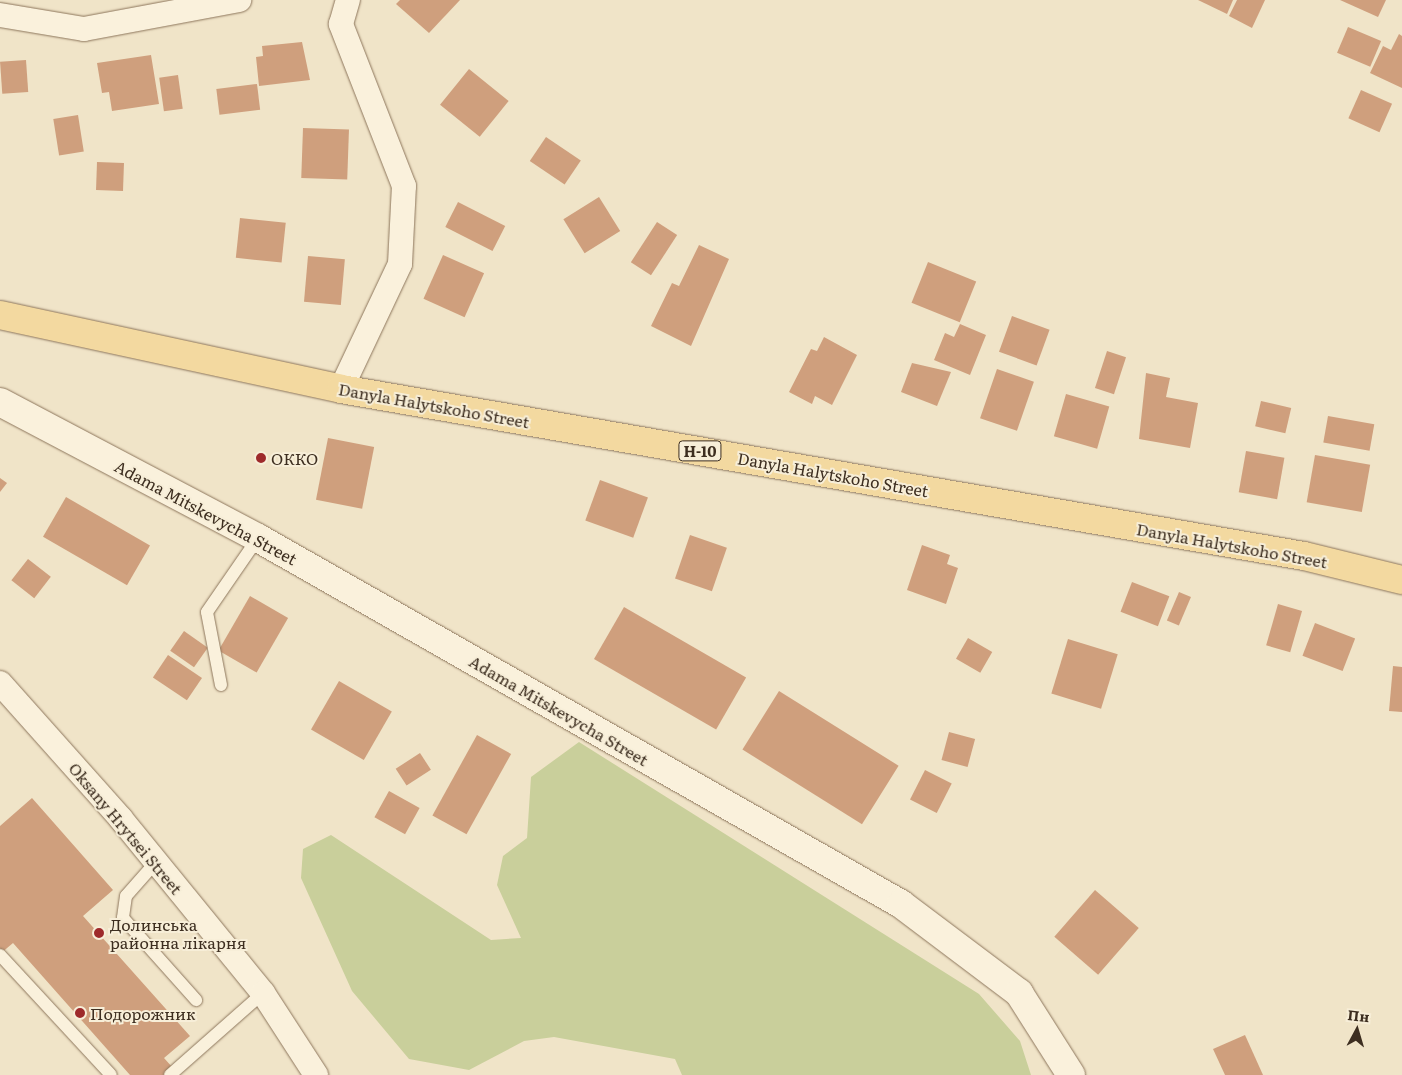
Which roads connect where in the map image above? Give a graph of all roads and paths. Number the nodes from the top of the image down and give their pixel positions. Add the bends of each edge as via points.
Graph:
1 (239, 0) edge
2 (348, 0) edge
3 (0, 15) edge
4 (0, 315) edge
5 (341, 389) junction
6 (0, 402) edge
7 (258, 538) junction
8 (1402, 580) edge
9 (0, 683) edge
10 (221, 685) dead end
11 (156, 862) junction
12 (0, 955) edge
13 (263, 993) junction
14 (196, 1000) dead end
15 (111, 1075) edge
16 (170, 1075) edge
17 (316, 1075) edge
18 (1071, 1075) edge

1 - 3 street via 84,29
2 - 5 street via 341,24 404,186 400,264
4 - 5 main road, Danyla Halytskoho Street / Н-10
5 - 8 main road, Danyla Halytskoho Street / Н-10 via 1304,556
6 - 7 street, Adama Mitskevycha Street
7 - 10 lane via 207,612
7 - 18 street, Adama Mitskevycha Street via 901,904 1019,993
9 - 11 street, Oksany Hrytsei Street
11 - 13 street, Oksany Hrytsei Street
11 - 14 lane via 126,896 123,918
12 - 15 lane
13 - 16 lane
13 - 17 street, Oksany Hrytsei Street

